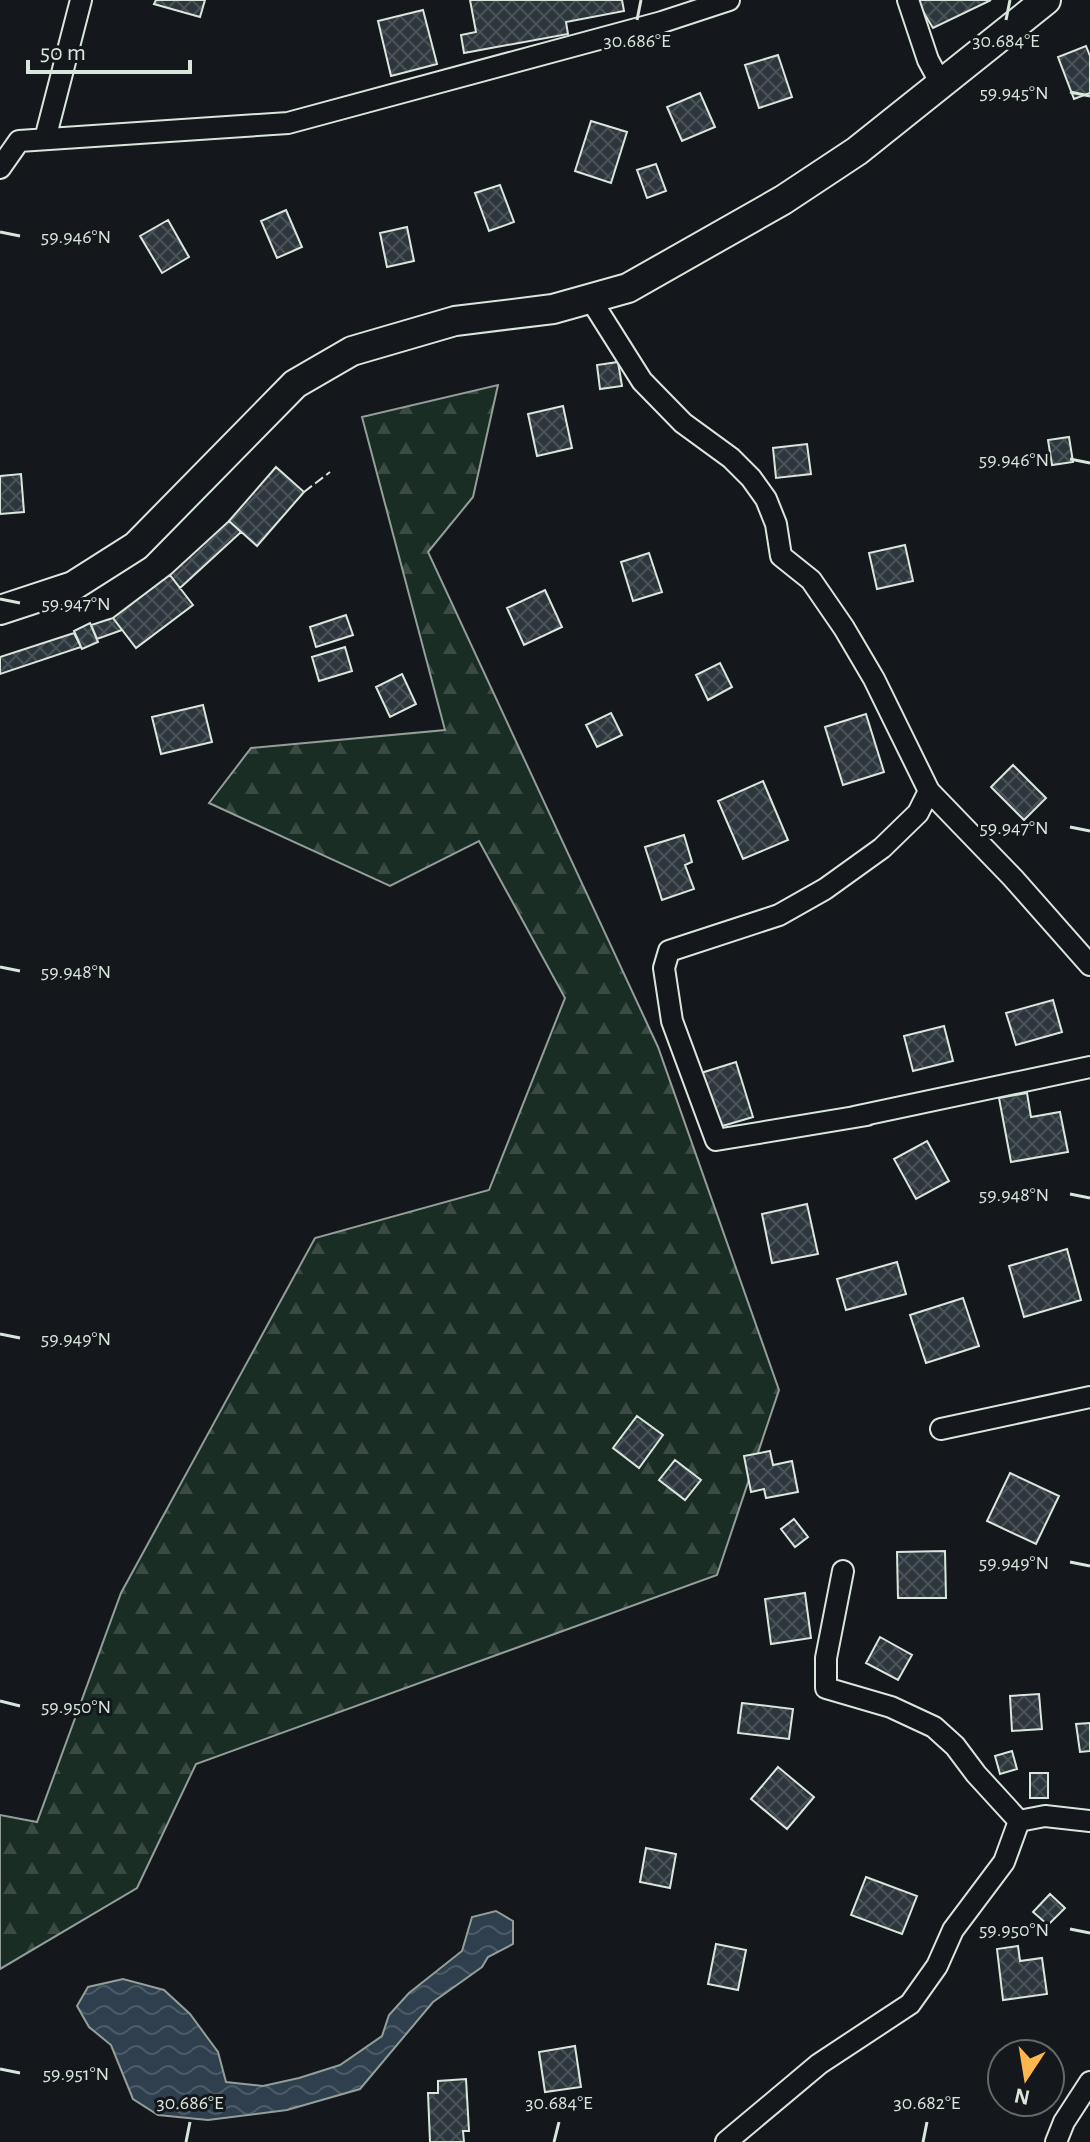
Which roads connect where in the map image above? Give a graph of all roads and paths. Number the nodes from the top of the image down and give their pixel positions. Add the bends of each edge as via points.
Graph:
1 (81, 0) edge
2 (729, 0) edge
3 (908, 0) edge
4 (1046, 0) edge
5 (941, 84) junction
6 (45, 139) junction
7 (0, 168) edge
8 (591, 300) junction
9 (0, 610) edge
10 (929, 791) junction
11 (1090, 965) edge
12 (1090, 1067) edge
13 (1090, 1397) edge
14 (941, 1429) dead end
15 (843, 1571) dead end
16 (1019, 1821) junction
17 (1090, 1821) edge
18 (1090, 2082) edge
19 (726, 2142) edge
20 (1056, 2142) edge

1 - 6 street
2 - 6 street via 288,123
3 - 5 street
4 - 5 street
5 - 8 street via 857,151 783,200 628,288
6 - 7 street via 19,141
8 - 9 street via 455,321 352,351 295,384 136,546 73,586
8 - 10 street via 642,381 683,423 731,458 766,499 781,556 811,580 844,628
10 - 11 street
10 - 12 street via 918,813 882,848 825,889 779,915 669,951 664,968 672,1021 716,1140 861,1116
13 - 14 street
15 - 16 street via 826,1658 826,1688 891,1707 934,1727
16 - 17 street via 1045,1816
16 - 19 street via 1004,1862 953,1930 937,1966 910,2004 819,2064
18 - 20 street

